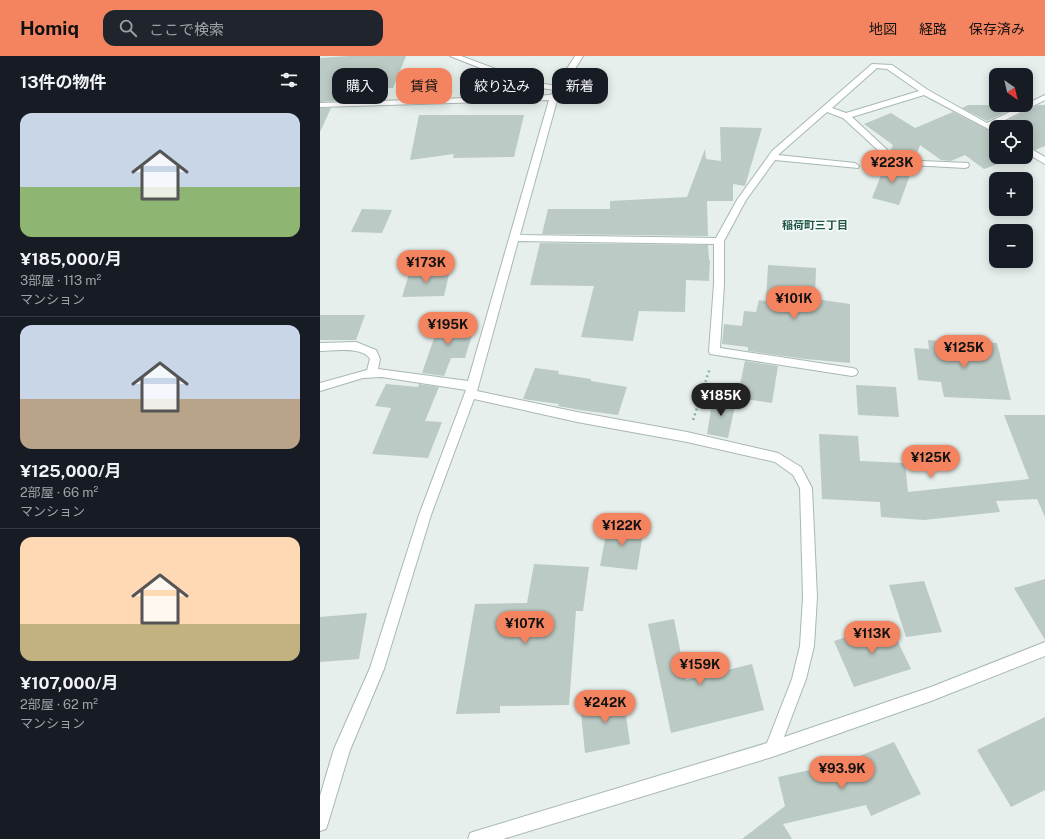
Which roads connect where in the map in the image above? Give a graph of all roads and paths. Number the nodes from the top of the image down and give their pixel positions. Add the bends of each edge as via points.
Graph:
1 (454, 56) edge
2 (579, 56) edge
3 (572, 68) edge
4 (552, 91) edge
5 (925, 92) junction
6 (552, 93) edge
7 (1045, 97) edge
8 (554, 104) edge
9 (320, 105) edge
10 (827, 109) junction
11 (846, 116) junction
12 (987, 126) joint
13 (1033, 154) edge
14 (772, 157) junction
15 (1045, 161) edge
16 (965, 165) dead end
17 (855, 166) dead end
18 (514, 238) junction
19 (719, 241) junction
20 (320, 347) edge
21 (714, 351) junction
22 (852, 372) dead end
23 (371, 374) junction
24 (320, 387) edge
25 (470, 390) junction
26 (687, 437) junction
27 (1045, 649) edge
28 (772, 749) junction
29 (320, 823) edge
30 (476, 839) edge

1 - 4 street
2 - 3 street
5 - 10 street via 889,68 875,66
5 - 11 street
5 - 12 street
6 - 9 street
7 - 12 street
8 - 18 street
10 - 11 street
10 - 14 street
11 - 16 street via 896,162
13 - 15 street
14 - 17 street
14 - 19 street via 742,200
18 - 19 street
18 - 25 street
19 - 21 street
20 - 23 street via 356,346 372,353 374,359
21 - 22 street
21 - 26 path via 705,387
23 - 24 street
23 - 25 street via 382,373
25 - 26 street via 577,417
25 - 29 street via 425,515 377,669 342,749
26 - 28 street via 778,458 797,471 806,488 810,597 807,646 799,679
27 - 28 street via 931,694
28 - 30 street

